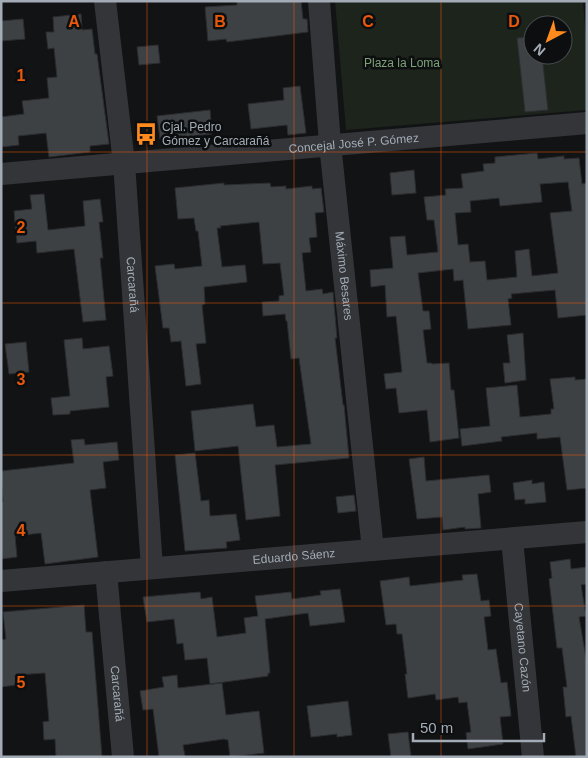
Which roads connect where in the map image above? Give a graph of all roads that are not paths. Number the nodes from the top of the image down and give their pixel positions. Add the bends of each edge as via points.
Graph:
1 (105, 1) edge
2 (319, 1) edge
3 (587, 123) edge
4 (330, 144) junction
5 (124, 163) junction
6 (1, 174) edge
7 (587, 532) edge
8 (512, 539) junction
9 (373, 550) junction
10 (152, 568) junction
11 (106, 572) junction
12 (1, 581) edge
13 (122, 757) edge
14 (533, 757) edge

1 - 5 street, Carcarañá
2 - 4 street, Máximo Besares
3 - 4 street, Concejal José P. Gómez
4 - 5 street, Concejal José P. Gómez
4 - 9 street, Máximo Besares
5 - 6 street, Concejal José P. Gómez
5 - 10 street, Carcarañá
7 - 8 street, Eduardo Sáenz
8 - 9 street, Eduardo Sáenz
8 - 14 street, Cayetano Cazón
9 - 10 street, Eduardo Sáenz
10 - 11 street, Eduardo Sáenz
11 - 12 street, Eduardo Sáenz
11 - 13 street, Carcarañá

